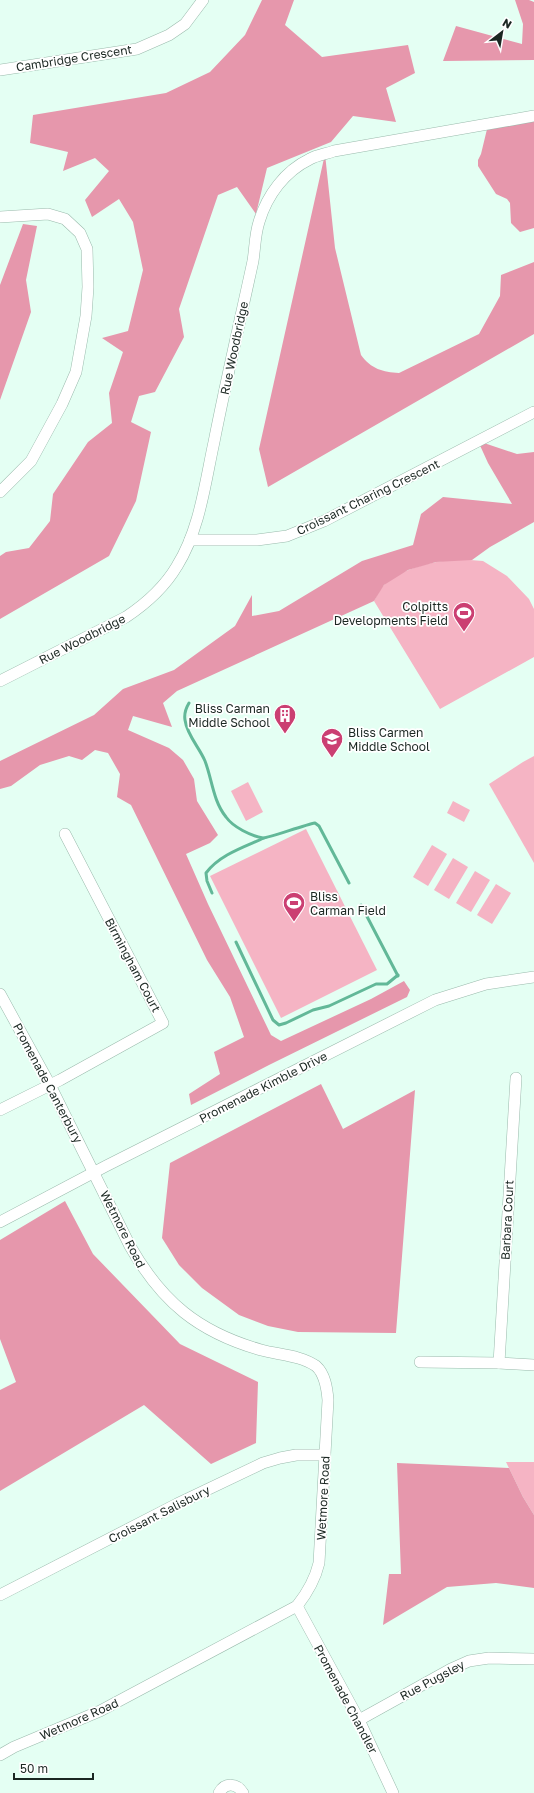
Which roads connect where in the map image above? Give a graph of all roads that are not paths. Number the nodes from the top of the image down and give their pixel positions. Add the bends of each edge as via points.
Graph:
1 (203, 0) edge
2 (0, 70) edge
3 (534, 116) edge
4 (0, 216) edge
5 (534, 412) edge
6 (0, 492) edge
7 (190, 540) junction
8 (0, 681) edge
9 (65, 834) dead end
10 (534, 977) edge
11 (0, 994) edge
12 (516, 1078) dead end
13 (50, 1085) junction
14 (0, 1110) edge
15 (94, 1173) junction
16 (0, 1222) edge
17 (420, 1362) dead end
18 (499, 1363) junction
19 (534, 1366) edge
20 (325, 1455) junction
21 (0, 1595) edge
22 (297, 1606) junction
23 (534, 1659) edge
24 (359, 1720) junction
25 (0, 1755) edge
26 (219, 1793) edge
27 (243, 1793) edge
28 (394, 1793) edge

1 - 2 street, Cambridge Crescent via 185,24 137,49
3 - 7 street, Rue Woodbridge via 334,151 310,158 290,171 276,187 266,203 259,223 203,498
4 - 6 street via 48,214 65,219 80,233 87,249 88,287 86,316 76,372 31,461
5 - 7 street, Croissant Charing Crescent via 324,521 287,536 257,540
7 - 8 street, Rue Woodbridge via 178,566 161,589 142,606 126,617
9 - 13 street, Birmingham Court via 163,1023
10 - 15 street, Promenade Kimble Drive via 486,984 435,1000
11 - 13 street, Promenade Canterbury
12 - 18 street, Barbara Court
13 - 14 street
13 - 15 street, Promenade Canterbury
15 - 16 street, Promenade Kimble Drive
15 - 20 street, Wetmore Road via 144,1271 166,1297 213,1333 273,1354 296,1357 318,1368 323,1377 328,1400
17 - 18 street
18 - 19 street
20 - 21 street, Croissant Salisbury via 296,1455 263,1463
20 - 22 street, Wetmore Road via 319,1563 308,1592
22 - 24 street, Promenade Chandler
22 - 25 street, Wetmore Road via 100,1711
23 - 24 street, Rue Pugsley via 489,1658 469,1661
24 - 28 street, Promenade Chandler
26 - 27 street via 230,1785 238,1787

